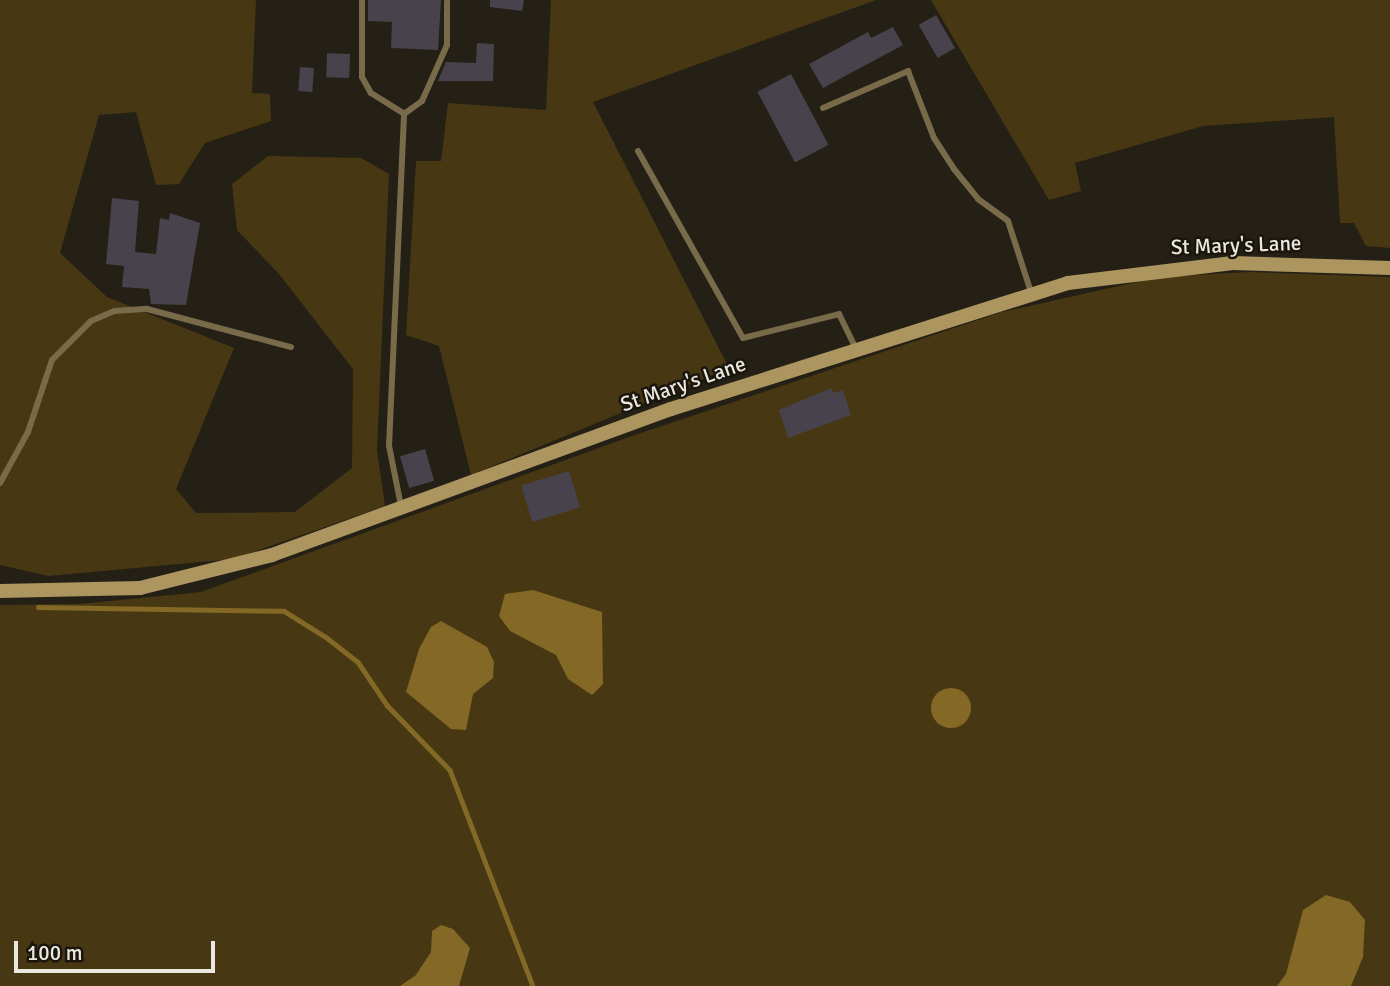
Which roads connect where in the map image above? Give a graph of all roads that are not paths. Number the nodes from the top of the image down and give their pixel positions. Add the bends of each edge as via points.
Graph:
1 (362, 0) edge
2 (447, 0) edge
3 (823, 108) dead end
4 (404, 114) junction
5 (638, 151) dead end
6 (1390, 268) edge
7 (1031, 292) junction
8 (291, 347) dead end
9 (856, 349) junction
10 (0, 482) edge
11 (402, 511) junction
12 (0, 591) edge

1 - 4 lane via 362,77 372,93
2 - 4 lane via 447,45 422,102
3 - 7 lane via 908,71 934,138 954,169 978,199 1008,221
4 - 11 lane via 389,446
5 - 9 lane via 743,338 839,314
6 - 7 main road, St Mary's Lane via 1233,263 1124,273
7 - 9 main road, St Mary's Lane
8 - 10 lane via 148,309 115,311 91,321 52,360 28,432
9 - 11 main road, St Mary's Lane via 671,409
11 - 12 main road, St Mary's Lane via 197,577 80,593

